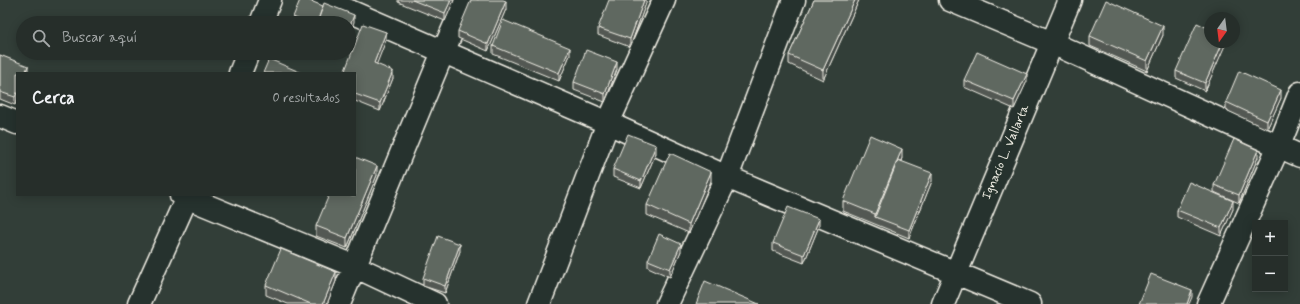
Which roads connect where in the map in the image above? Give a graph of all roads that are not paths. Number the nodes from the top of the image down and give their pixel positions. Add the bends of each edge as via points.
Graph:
1 (270, 0) edge
2 (324, 0) edge
3 (466, 0) edge
4 (664, 0) edge
5 (794, 0) edge
6 (950, 0) edge
7 (1070, 0) edge
8 (264, 16) edge
9 (1052, 43) junction
10 (443, 52) junction
11 (245, 60) edge
12 (240, 72) edge
13 (1300, 94) edge
14 (0, 116) edge
15 (16, 123) edge
16 (608, 123) junction
17 (1278, 148) junction
18 (1300, 156) edge
19 (728, 177) junction
20 (185, 196) edge
21 (354, 266) junction
22 (956, 273) junction
23 (139, 304) edge
24 (339, 304) edge
25 (434, 304) edge
26 (538, 304) edge
27 (667, 304) edge
28 (943, 304) edge
29 (1030, 304) edge
30 (1208, 304) edge

1 - 8 street
2 - 10 street
3 - 10 street
4 - 16 street
5 - 19 street
6 - 9 street
7 - 9 street, Ignacio L. Vallarta
9 - 17 street
9 - 22 street, Ignacio L. Vallarta
10 - 16 street
10 - 21 street
11 - 12 street
13 - 17 street
14 - 15 street
16 - 19 street
16 - 26 street
17 - 18 street
17 - 30 street
19 - 22 street
19 - 27 street
20 - 21 street
20 - 23 street
21 - 24 street
21 - 25 street
22 - 28 street, Ignacio L. Vallarta
22 - 29 street

